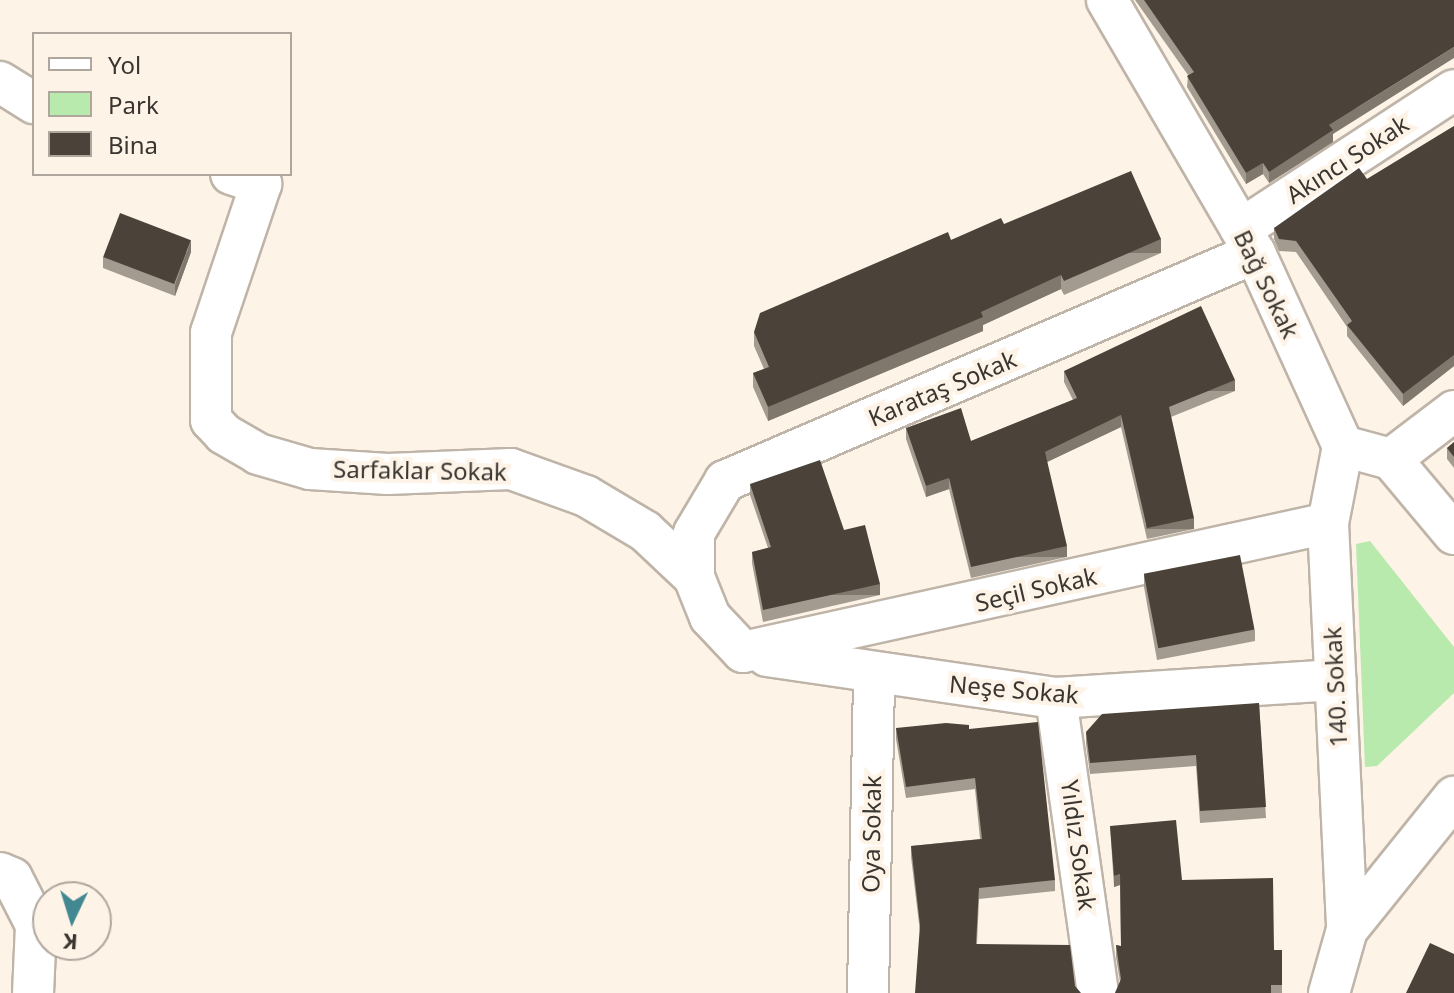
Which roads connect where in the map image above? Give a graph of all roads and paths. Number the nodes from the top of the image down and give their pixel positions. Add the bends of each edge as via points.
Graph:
1 (1107, 0) edge
2 (0, 82) edge
3 (1454, 90) edge
4 (32, 102) edge
5 (237, 176) edge
6 (1248, 241) junction
7 (1454, 411) edge
8 (1343, 446) junction
9 (1391, 459) junction
10 (1328, 523) junction
11 (1454, 534) edge
12 (694, 577) junction
13 (743, 652) junction
14 (874, 674) junction
15 (1335, 680) junction
16 (1056, 698) junction
17 (1454, 797) edge
18 (0, 873) edge
19 (1347, 930) junction
20 (33, 993) edge
21 (868, 993) edge
22 (1098, 993) edge
23 (1329, 993) edge

1 - 6 street, Bağ Sokak
2 - 4 street
3 - 6 street, Akıncı Sokak
5 - 12 street, Sarfaklar Sokak via 261,184 211,333 211,420 224,434 258,454 310,469 388,474 511,469 586,496 645,531
6 - 8 street, Bağ Sokak
6 - 12 street, Karataş Sokak via 725,481 694,533
7 - 9 street
8 - 9 street
8 - 10 street, 140. Sokak
9 - 11 street
10 - 13 street, Seçil Sokak
10 - 15 street, 140. Sokak
12 - 13 street via 710,617
13 - 14 street, Neşe Sokak
14 - 16 street, Neşe Sokak
14 - 21 street, Oya Sokak
15 - 16 street, Neşe Sokak
15 - 19 street, 140. Sokak
16 - 22 street, Yıldız Sokak
17 - 19 street
18 - 20 street via 12,878 36,925
19 - 23 street

